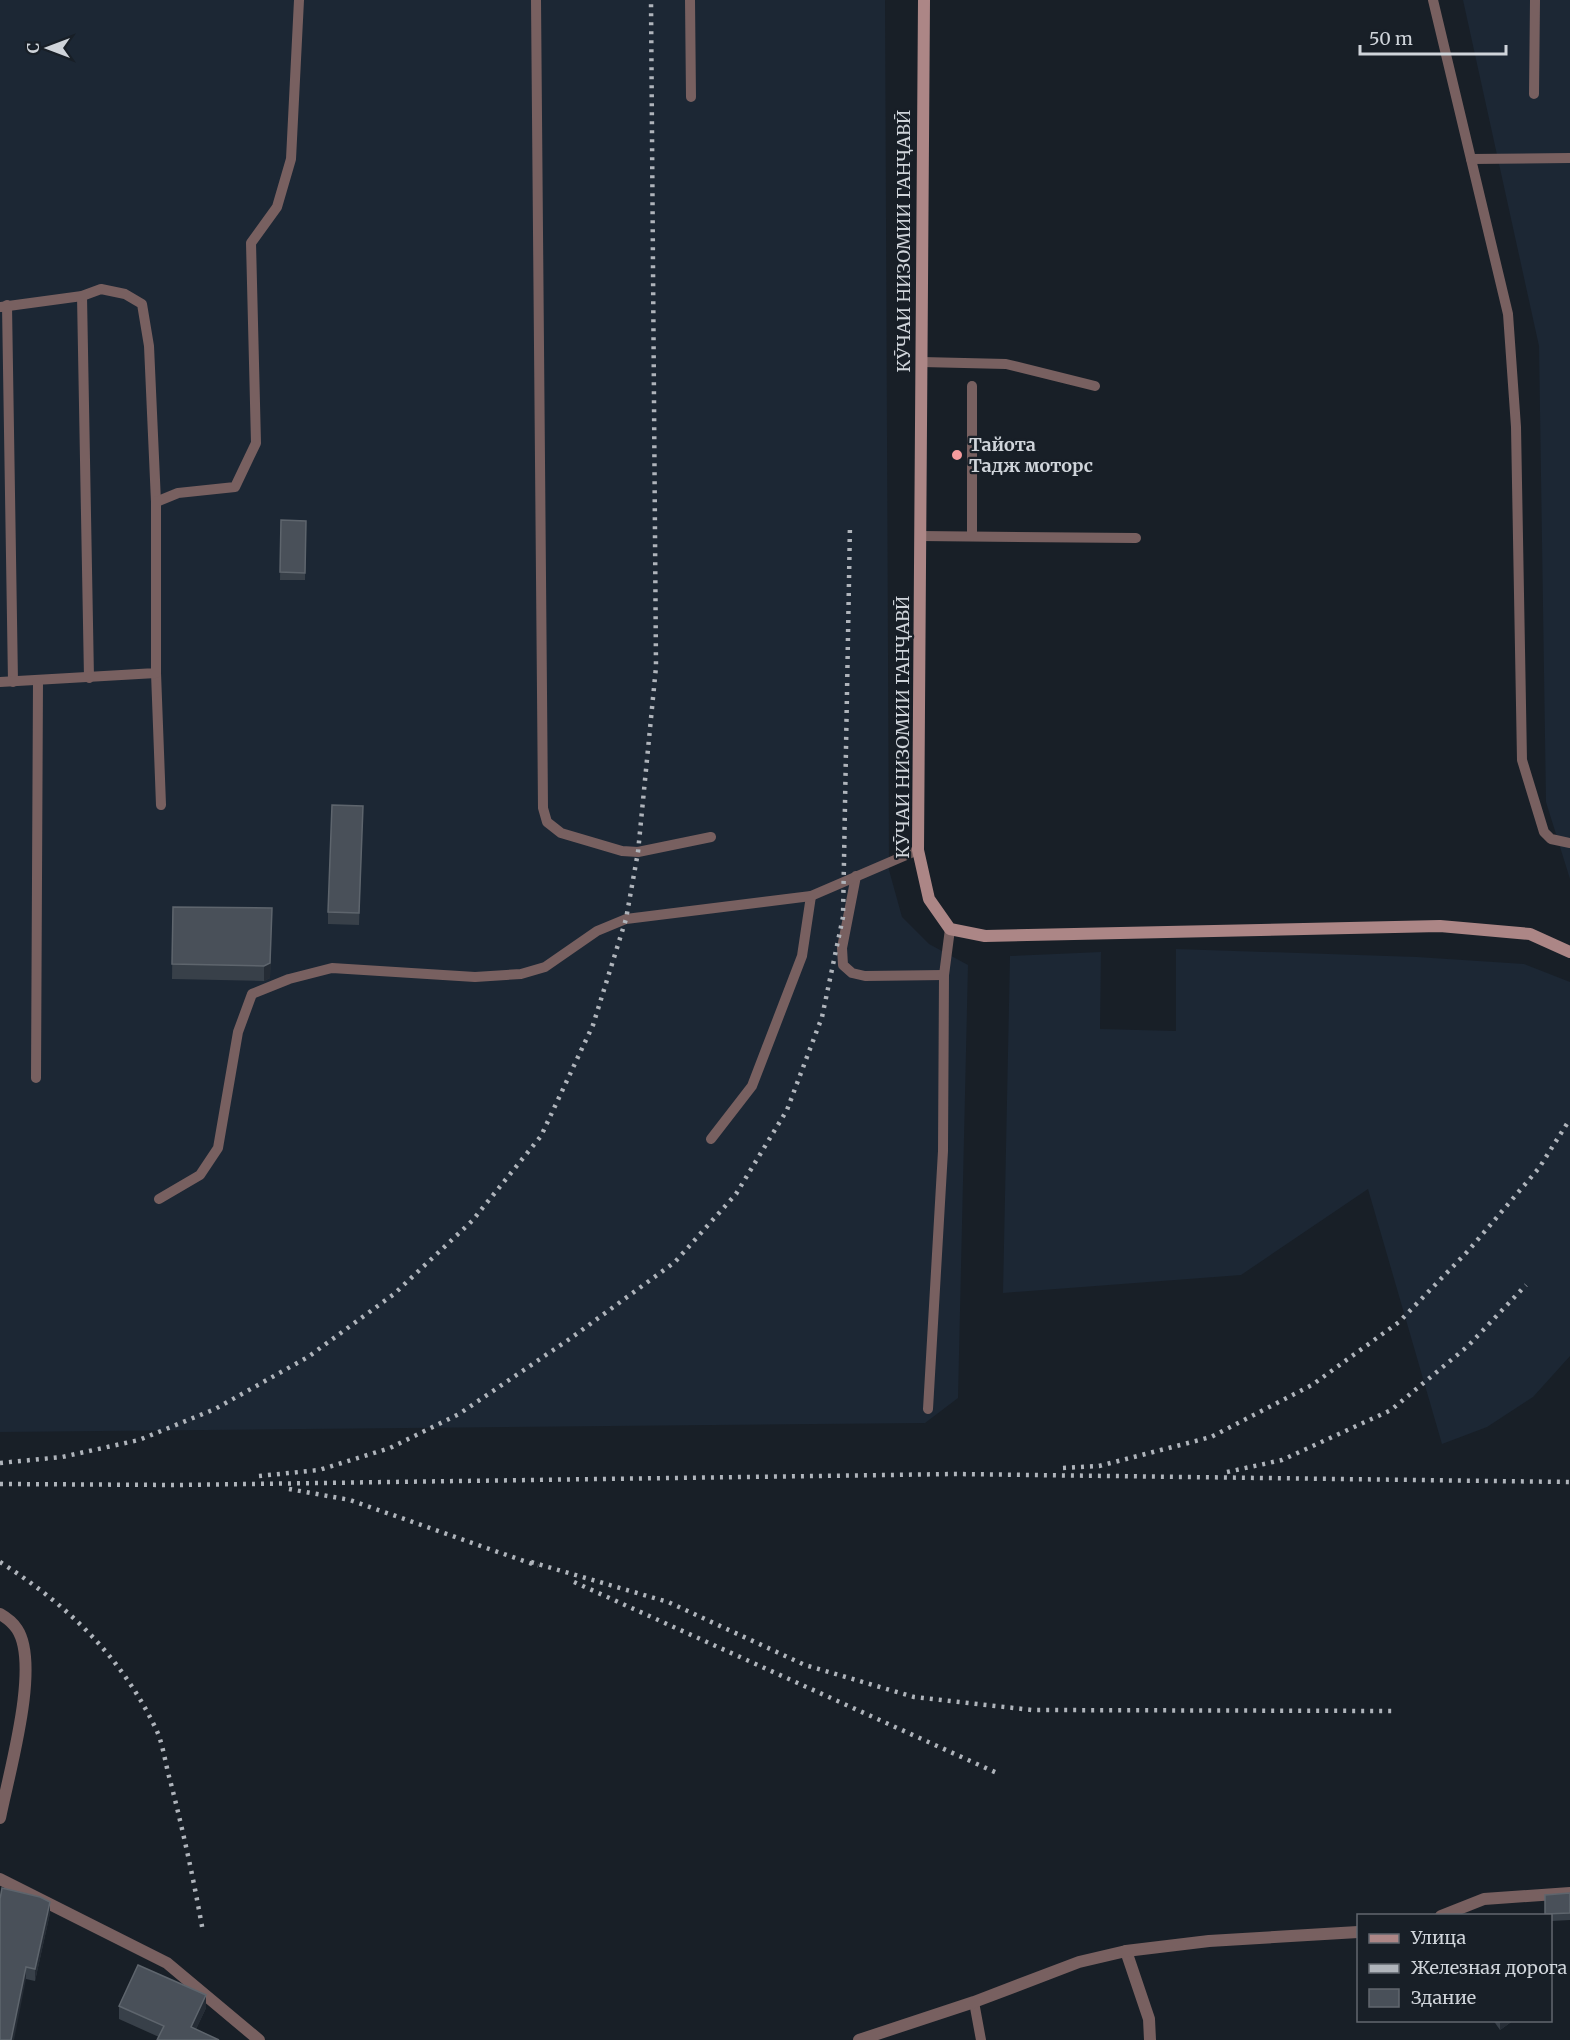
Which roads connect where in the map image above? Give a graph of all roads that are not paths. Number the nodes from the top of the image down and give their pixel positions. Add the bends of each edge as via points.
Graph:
1 (299, 0) edge
2 (536, 0) edge
3 (690, 0) edge
4 (924, 0) edge
5 (1433, 0) edge
6 (1535, 0) edge
7 (1534, 94) dead end
8 (691, 97) dead end
9 (1570, 158) edge
10 (1471, 159) junction
11 (82, 296) junction
12 (4, 306) edge
13 (922, 362) junction
14 (972, 386) dead end
15 (1095, 386) dead end
16 (156, 501) junction
17 (920, 536) junction
18 (972, 536) junction
19 (1136, 538) dead end
20 (156, 673) junction
21 (89, 678) junction
22 (38, 681) junction
23 (0, 682) edge
24 (13, 682) junction
25 (161, 805) dead end
26 (711, 837) dead end
27 (1570, 843) edge
28 (918, 850) junction
29 (856, 876) junction
30 (811, 896) junction
31 (950, 929) junction
32 (1570, 952) edge
33 (945, 975) junction
34 (36, 1078) dead end
35 (711, 1139) dead end
36 (159, 1199) dead end
37 (928, 1409) dead end
38 (0, 1614) edge
39 (0, 1818) edge
40 (0, 1879) edge
41 (1570, 1893) edge
42 (1446, 1914) edge
43 (1357, 1932) edge
44 (1126, 1951) junction
45 (974, 2002) junction
46 (259, 2040) edge
47 (859, 2040) edge
48 (981, 2040) edge
49 (1150, 2040) edge

1 - 16 lane via 291,159 277,207 251,243 256,443 236,487 178,494
2 - 26 lane via 543,808 547,822 561,833 622,850 638,852
3 - 8 lane
4 - 13 main road, КӮЧАИ НИЗОМИИ ГАНҶАВӢ
5 - 10 lane
6 - 7 lane
9 - 10 lane
10 - 27 lane via 1508,314 1516,427 1522,760 1544,832 1551,839
11 - 12 lane
11 - 16 lane via 101,289 125,294 141,304 149,346
11 - 21 lane
12 - 24 lane
13 - 15 lane via 1006,364
13 - 17 main road, КӮЧАИ НИЗОМИИ ГАНҶАВӢ
14 - 18 lane
16 - 20 lane
17 - 18 lane
17 - 28 main road, КӮЧАИ НИЗОМИИ ГАНҶАВӢ
18 - 19 lane
20 - 21 lane
20 - 25 lane
21 - 22 lane
22 - 24 lane
22 - 34 lane
23 - 24 lane
28 - 29 lane
28 - 31 main road, КӮЧАИ НИЗОМИИ ГАНҶАВӢ via 929,898
29 - 30 lane
29 - 33 lane via 842,948 843,965 852,973 865,976
30 - 35 lane via 802,956 752,1086
30 - 36 lane via 626,919 597,931 545,967 521,974 475,977 332,968 252,994 238,1032 218,1148 200,1175
31 - 32 main road via 985,936 1440,926 1530,934
31 - 33 lane
33 - 37 lane via 943,1150
38 - 39 street via 19,1631 25,1654 26,1686
40 - 46 street via 167,1963
41 - 42 street via 1484,1899
43 - 44 street via 1209,1941
44 - 45 street via 1079,1962
44 - 49 street via 1149,2019
45 - 47 street
45 - 48 lane

